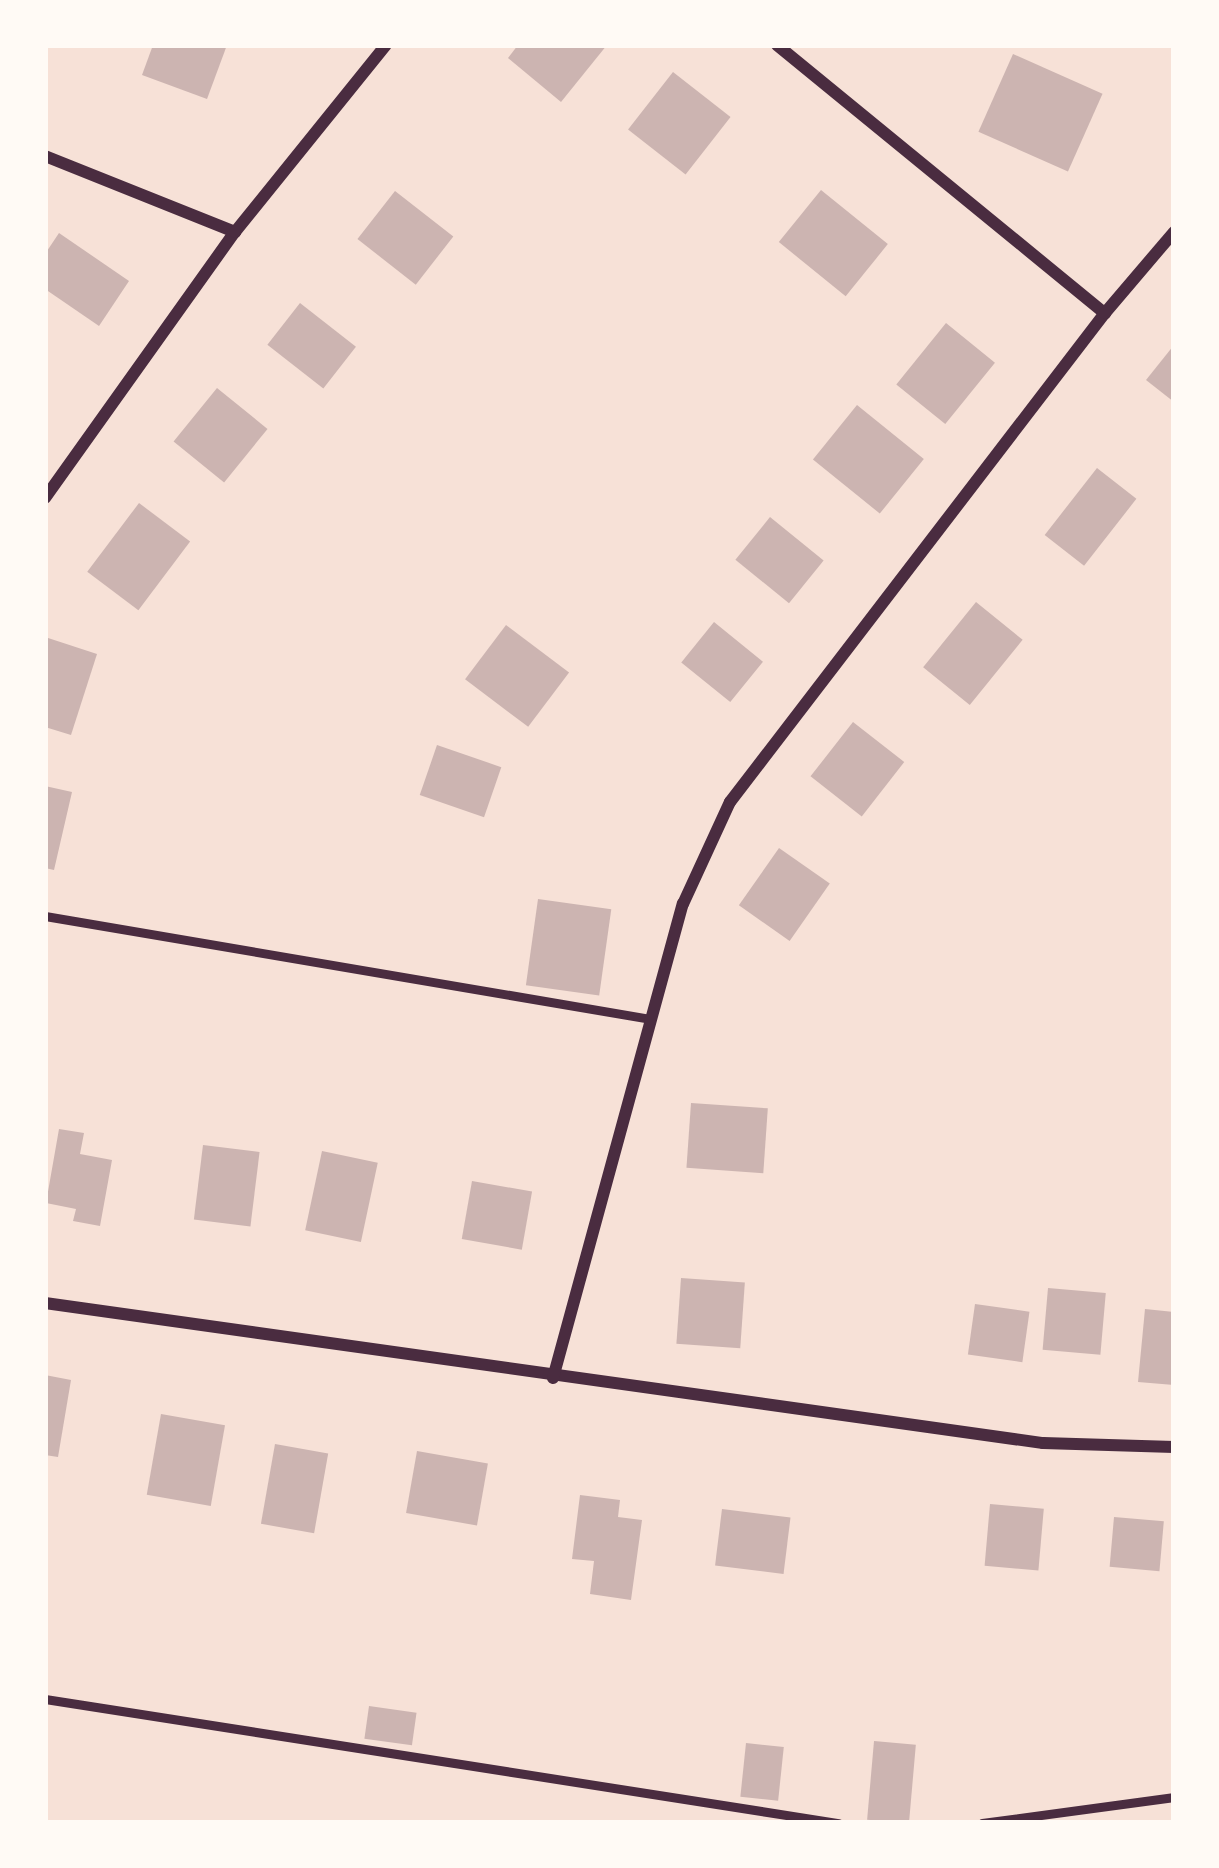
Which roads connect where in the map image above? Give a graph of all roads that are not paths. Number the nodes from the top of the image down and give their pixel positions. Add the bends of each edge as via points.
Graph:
1 (386, 45) edge
2 (777, 45) edge
3 (45, 155) edge
4 (236, 232) junction
5 (1174, 232) edge
6 (1105, 313) junction
7 (45, 498) edge
8 (45, 916) edge
9 (651, 1019) junction
10 (45, 1303) edge
11 (553, 1378) junction
12 (1174, 1447) edge
13 (45, 1699) edge
14 (1174, 1797) edge
15 (838, 1823) edge
16 (982, 1823) edge

1 - 4 street
2 - 6 street
3 - 4 street
4 - 7 street
5 - 6 street
6 - 9 street via 730,802 683,904
8 - 9 lane
9 - 11 street
10 - 11 street
11 - 12 street via 1043,1443
13 - 15 lane
14 - 16 lane

